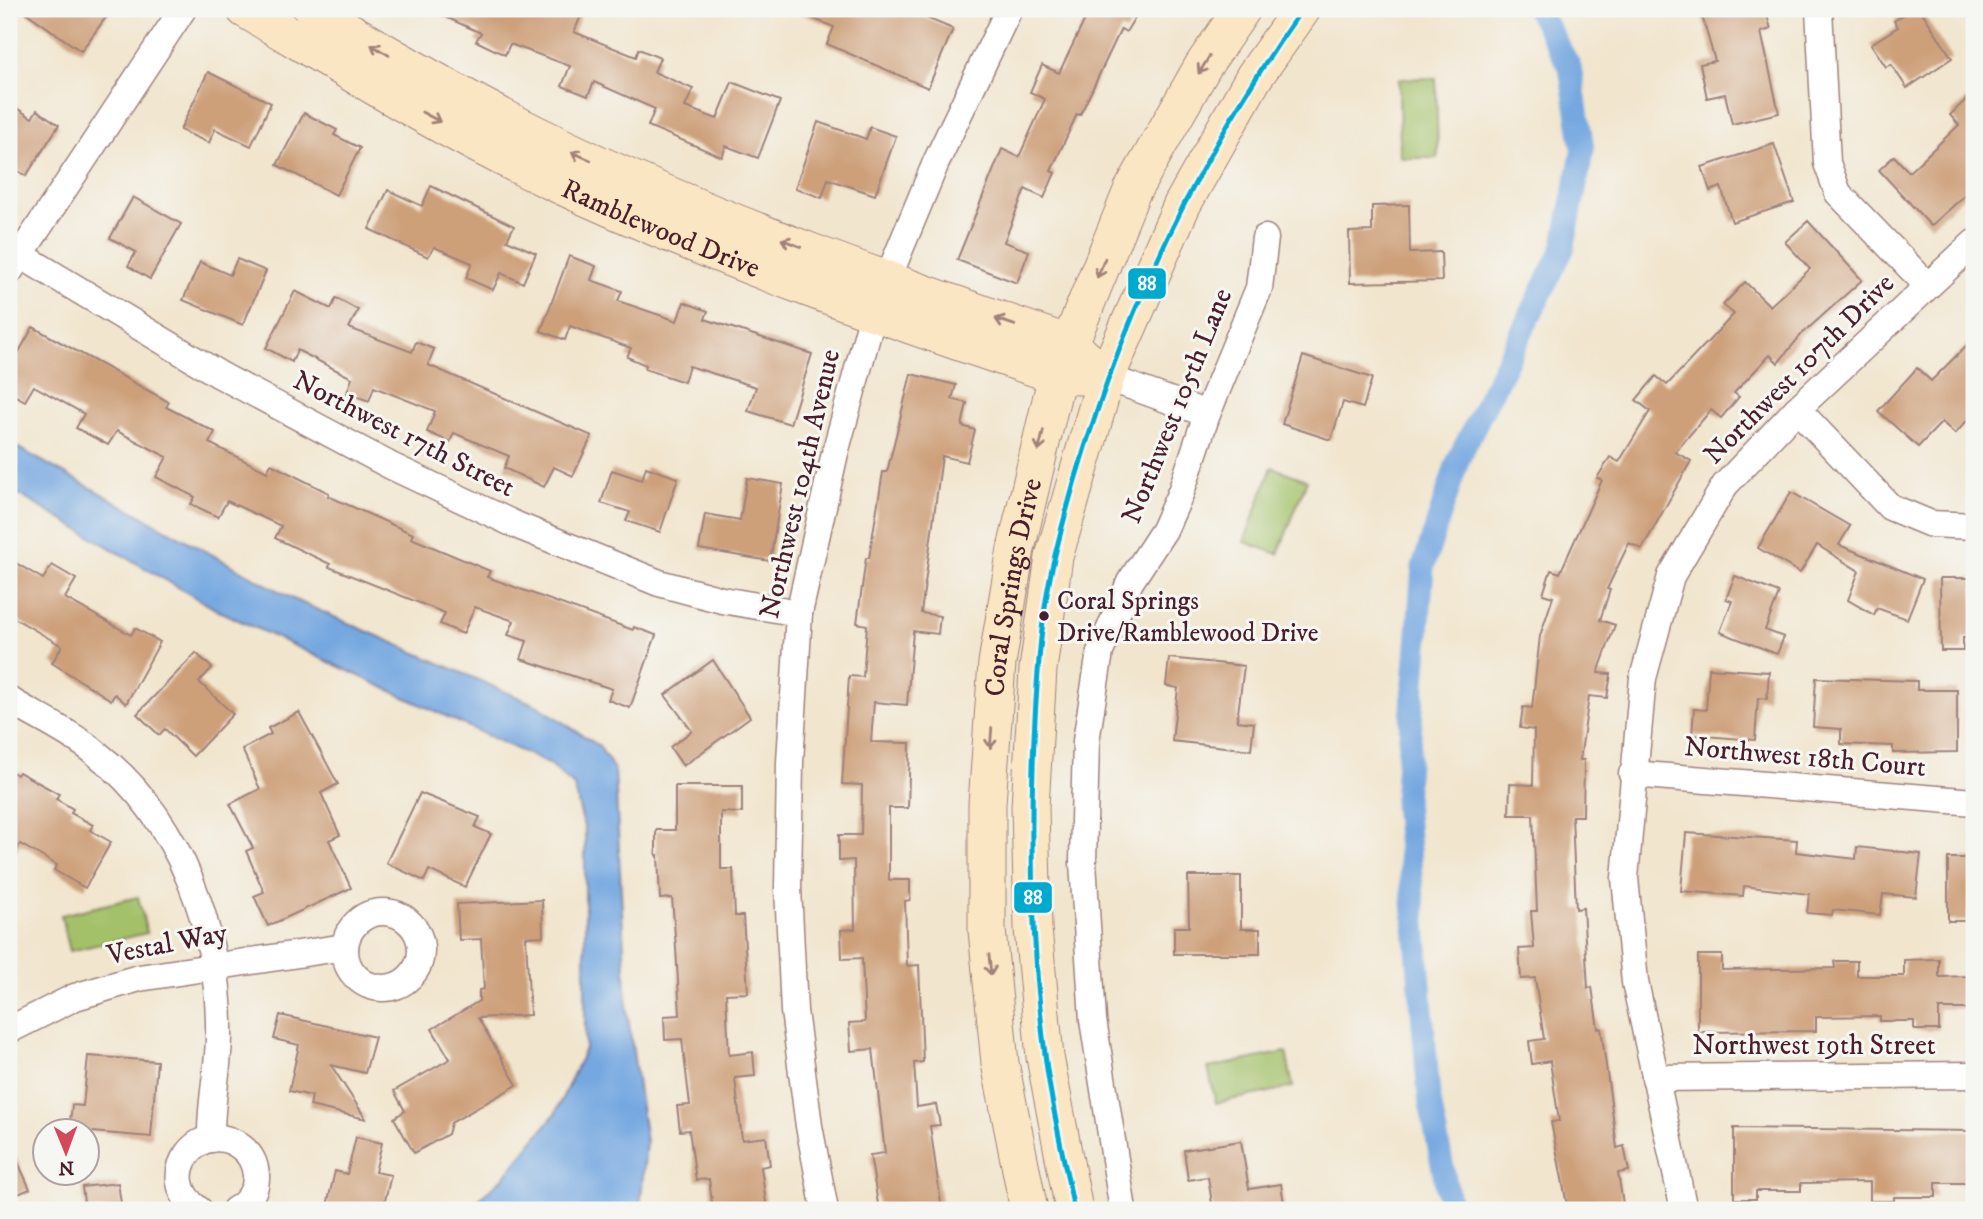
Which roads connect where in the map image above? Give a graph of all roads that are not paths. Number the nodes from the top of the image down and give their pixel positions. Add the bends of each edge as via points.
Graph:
1 (183, 9) edge
2 (245, 9) edge
3 (312, 9) edge
4 (1009, 9) edge
5 (1242, 9) edge
6 (1302, 9) edge
7 (1819, 9) edge
8 (1265, 238) dead end
9 (1974, 243) edge
10 (12, 258) edge
11 (887, 281) junction
12 (1927, 285) junction
13 (873, 314) junction
14 (1063, 360) junction
15 (1106, 377) junction
16 (1797, 409) junction
17 (1207, 414) junction
18 (1974, 526) edge
19 (799, 613) junction
20 (9, 700) edge
21 (1632, 774) junction
22 (1974, 802) edge
23 (345, 947) dead end
24 (213, 965) junction
25 (9, 1030) edge
26 (1974, 1076) edge
27 (1655, 1078) junction
28 (211, 1139) junction
29 (200, 1210) edge
30 (235, 1210) edge
31 (825, 1210) edge
32 (1029, 1210) edge
33 (1074, 1210) edge
34 (1124, 1210) edge
35 (1684, 1210) edge

1 - 10 street
2 -> 13 main road, Ramblewood Drive via 383,91 547,179
11 -> 3 main road, Ramblewood Drive via 561,147 400,63
4 - 11 street, Northwest 104th Avenue via 937,160
5 -> 14 main road, Coral Springs Drive via 1203,66 1132,191
6 - 15 main road, Coral Springs Drive via 1255,77 1182,205
7 - 12 street via 1826,163 1838,193
8 - 17 street, Northwest 105th Lane via 1258,288
9 - 12 street, Northwest 107th Drive
10 - 19 street, Northwest 17th Street via 391,466 516,525 659,583
11 - 13 street, Northwest 104th Avenue
14 -> 11 main road, Ramblewood Drive
12 - 16 street, Northwest 107th Drive
13 - 14 main road, Ramblewood Drive
13 - 19 street, Northwest 104th Avenue
14 - 15 main road, Ramblewood Drive
14 -> 32 main road, Coral Springs Drive via 1016,549 997,663 987,804 987,930 999,1050
15 - 17 street, Ramblewood Drive
15 - 33 main road, Coral Springs Drive via 1054,557 1038,670 1030,807 1033,929 1045,1057
16 - 18 street via 1890,507 1931,524
16 - 21 street, Northwest 107th Drive via 1725,485 1671,576 1643,678
17 - 34 street, Northwest 105th Lane via 1176,505 1130,582 1100,652 1086,741 1083,862 1093,1020
19 - 31 street, Northwest 104th Avenue via 788,888 794,1011
20 - 24 street via 96,753 151,808 203,911
21 - 22 street, Northwest 18th Court
21 - 27 street, Northwest 107th Drive via 1625,878 1635,982
23 - 24 street, Vestal Way
24 - 25 street, Vestal Way via 139,978 75,998
24 - 28 street via 219,1037
26 - 27 street, Northwest 19th Street
27 - 35 street, Northwest 107th Drive
28 - 29 street via 190,1150 179,1172 184,1196
28 - 30 street via 236,1143 253,1163 254,1188

